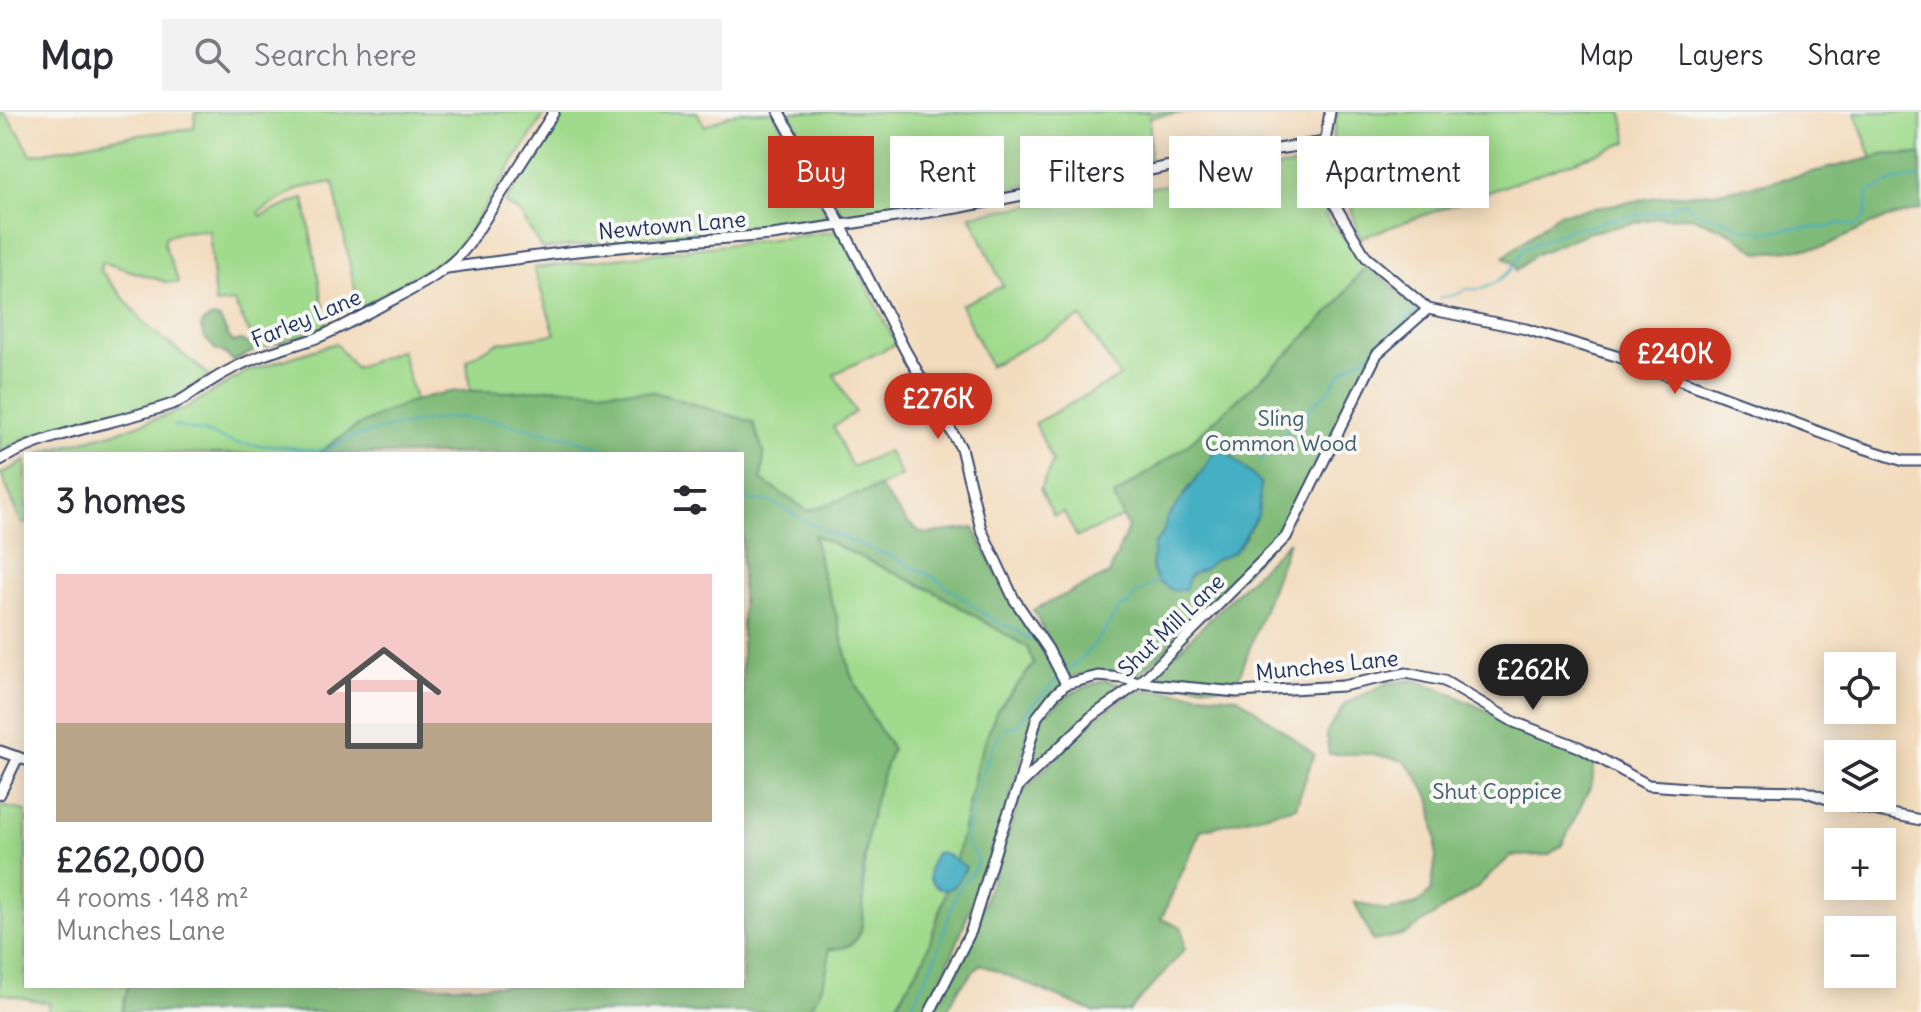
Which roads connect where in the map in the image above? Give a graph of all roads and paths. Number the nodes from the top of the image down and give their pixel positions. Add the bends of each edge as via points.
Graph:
1 (554, 112) edge
2 (779, 112) edge
3 (1330, 112) edge
4 (1326, 136) edge
5 (1297, 146) edge
6 (1337, 208) edge
7 (841, 225) junction
8 (447, 268) junction
9 (1428, 309) junction
10 (0, 460) edge
11 (1921, 461) edge
12 (1139, 683) junction
13 (1066, 684) junction
14 (0, 751) edge
15 (22, 759) edge
16 (1018, 787) junction
17 (0, 794) edge
18 (1921, 820) edge
19 (930, 1012) edge

1 - 8 street, Farley Lane via 486,219
2 - 7 street
3 - 4 street
5 - 7 street, Newtown Lane
6 - 9 street via 1366,257
7 - 8 street, Newtown Lane
7 - 13 street via 961,448 981,529 1014,599
8 - 10 street, Farley Lane via 352,322 261,356 179,401 49,439
9 - 11 street via 1526,329 1616,356 1851,444 1904,461
9 - 12 street, Shut Mill Lane via 1377,354 1286,537
12 - 13 street, Munches Lane via 1098,676
12 - 16 street, Shut Mill Lane via 1091,717
12 - 18 street, Munches Lane via 1238,692 1342,686 1406,673 1444,681 1514,722 1579,747 1648,785 1803,791
13 - 16 street via 1037,717
14 - 15 street
15 - 17 street
16 - 19 street, Shut Mill Lane via 971,931

